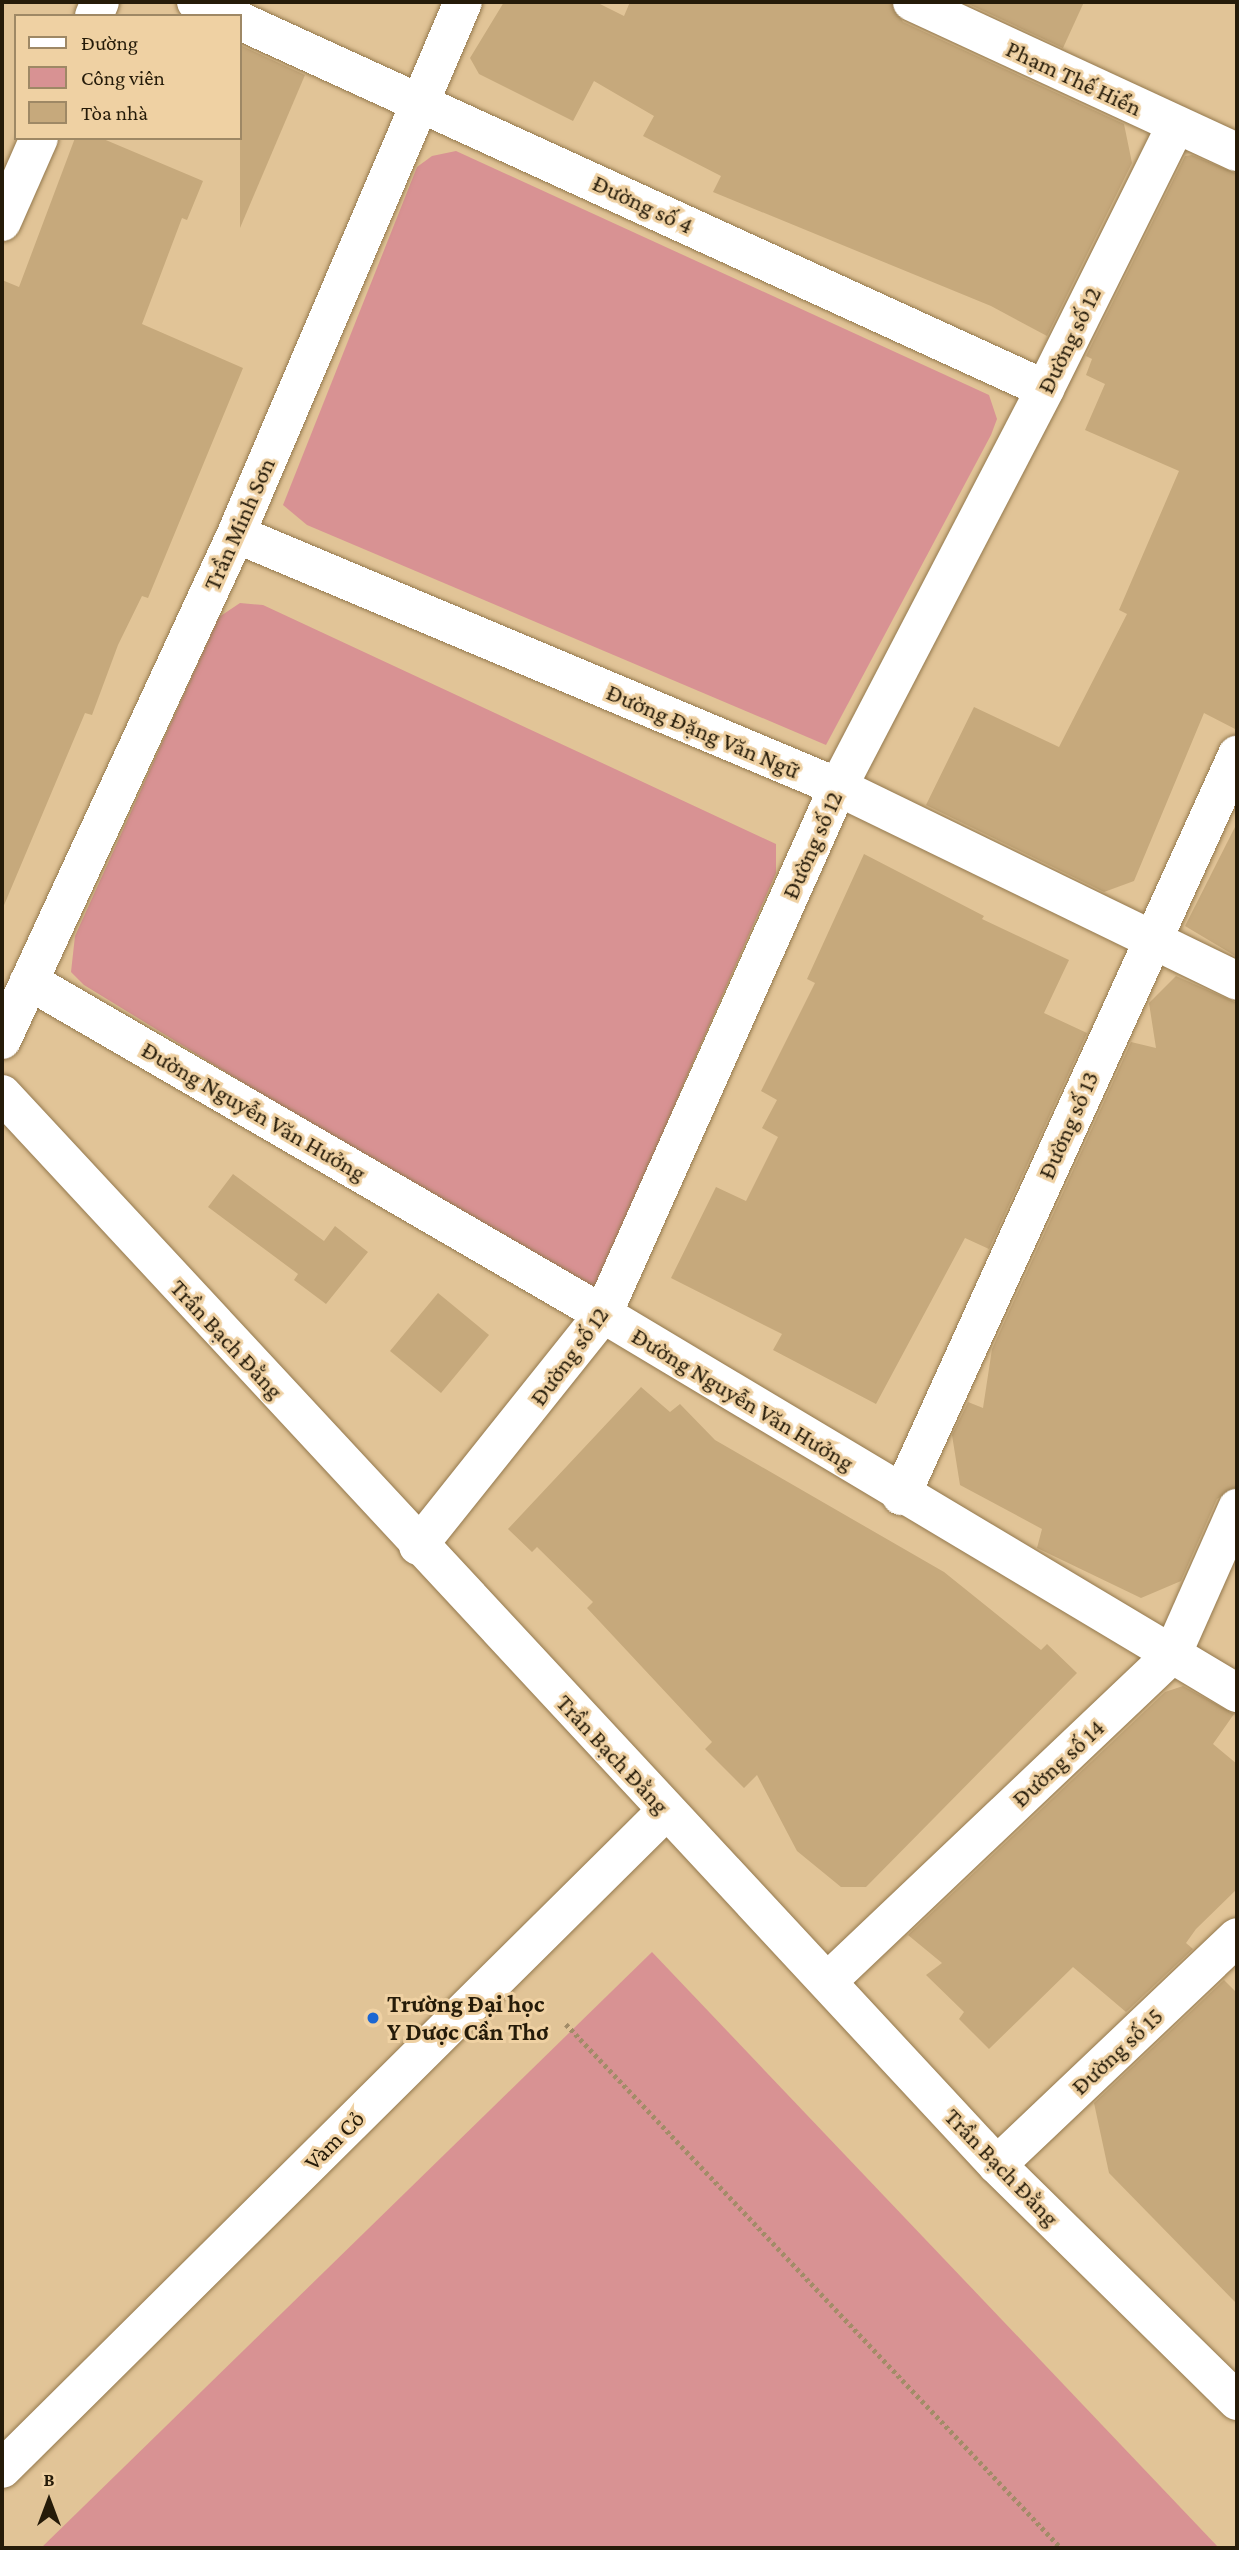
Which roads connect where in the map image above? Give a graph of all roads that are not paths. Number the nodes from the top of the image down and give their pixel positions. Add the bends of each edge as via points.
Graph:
1 (196, 2) edge
2 (463, 2) edge
3 (912, 2) edge
4 (223, 14) edge
5 (242, 22) edge
6 (418, 100) junction
7 (1167, 122) junction
8 (38, 140) edge
9 (1237, 152) edge
10 (2, 222) edge
11 (1045, 389) junction
12 (236, 534) junction
13 (1237, 755) edge
14 (838, 787) junction
15 (1152, 939) junction
16 (29, 981) junction
17 (1237, 981) edge
18 (2, 1040) edge
19 (2, 1094) edge
20 (603, 1314) junction
21 (901, 1496) junction
22 (1237, 1508) edge
23 (418, 1546) junction
24 (1172, 1655) junction
25 (1237, 1693) edge
26 (666, 1811) junction
27 (1232, 1954) edge
28 (828, 1981) junction
29 (997, 2165) junction
30 (1237, 2401) edge
31 (2, 2469) edge

1 - 4 street
2 - 6 street, Trần Minh Sơn
3 - 7 street, Phạm Thế Hiển
5 - 6 street, Đường số 4
6 - 11 street, Đường số 4
6 - 12 street, Trần Minh Sơn
7 - 9 street, Phạm Thế Hiển
7 - 11 street, Đường số 12 via 1172,133
8 - 10 street
11 - 14 street, Đường số 12
12 - 14 street, Đường Đặng Văn Ngữ
12 - 16 street, Trần Minh Sơn
13 - 15 street, Đường số 13
14 - 15 street, Đường Đặng Văn Ngữ via 1005,873
14 - 20 street, Đường số 12
15 - 17 street, Đường Đặng Văn Ngữ
15 - 21 street, Đường số 13
16 - 18 street, Trần Minh Sơn
16 - 20 street, Đường Nguyễn Văn Hưởng
19 - 23 street, Trần Bạch Đằng
20 - 21 street, Đường Nguyễn Văn Hưởng
20 - 23 street, Đường số 12
21 - 24 street, Đường Nguyễn Văn Hưởng
22 - 24 street, Đường số 14
23 - 26 street, Trần Bạch Đằng
24 - 25 street, Đường Nguyễn Văn Hưởng
24 - 28 street, Đường số 14
26 - 28 street, Trần Bạch Đằng
26 - 31 street, Vàm Cỏ
27 - 29 street, Đường số 15
28 - 29 street, Trần Bạch Đằng
29 - 30 street, Trần Bạch Đằng

